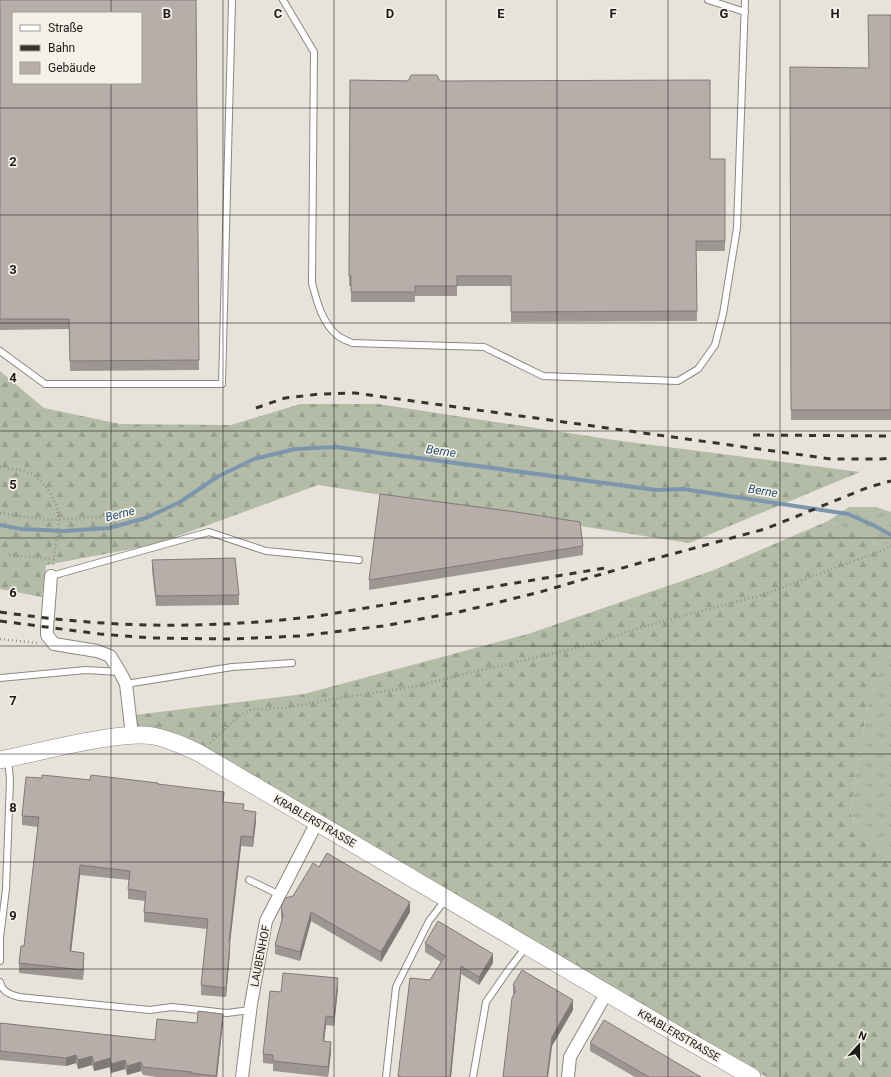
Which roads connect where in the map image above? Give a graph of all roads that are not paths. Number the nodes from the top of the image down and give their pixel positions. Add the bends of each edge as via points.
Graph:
1 (232, 0) edge
2 (283, 0) edge
3 (708, 0) edge
4 (745, 0) edge
5 (745, 12) junction
6 (0, 351) edge
7 (359, 560) dead end
8 (51, 576) joint
9 (292, 664) dead end
10 (120, 672) junction
11 (0, 678) edge
12 (126, 684) junction
13 (132, 735) junction
14 (4, 759) edge
15 (318, 822) junction
16 (249, 880) dead end
17 (280, 895) junction
18 (447, 898) junction
19 (527, 945) junction
20 (0, 961) edge
21 (0, 982) edge
22 (607, 992) junction
23 (250, 1010) junction
24 (242, 1077) edge
25 (386, 1077) edge
26 (473, 1077) edge
27 (568, 1077) edge
28 (752, 1077) edge

1 - 6 lane via 222,384 45,384
2 - 5 lane via 314,52 312,283 318,306 338,336 352,343 484,347 543,376 678,381 698,369 715,345 723,314 737,228
3 - 5 lane
4 - 5 lane
7 - 8 lane via 266,552 209,532
8 - 10 street via 47,635 54,644 97,651 110,656
9 - 12 lane via 232,667
10 - 11 lane via 86,670
10 - 12 street
12 - 13 street
13 - 14 street, KRABLERSTRASSE via 86,741
13 - 15 street, KRABLERSTRASSE via 152,735 191,750
14 - 20 lane via 10,780 6,889
15 - 17 street, LAUBENHOF
15 - 18 street, KRABLERSTRASSE
16 - 17 lane
17 - 23 street, LAUBENHOF via 266,921
18 - 19 street, KRABLERSTRASSE
18 - 25 lane via 429,921 396,987
19 - 22 street, KRABLERSTRASSE
19 - 26 lane via 486,1002
21 - 23 lane via 7,993 19,997 150,1010 172,1008 227,1013
22 - 27 street via 570,1057
22 - 28 street, KRABLERSTRASSE
23 - 24 street, LAUBENHOF

